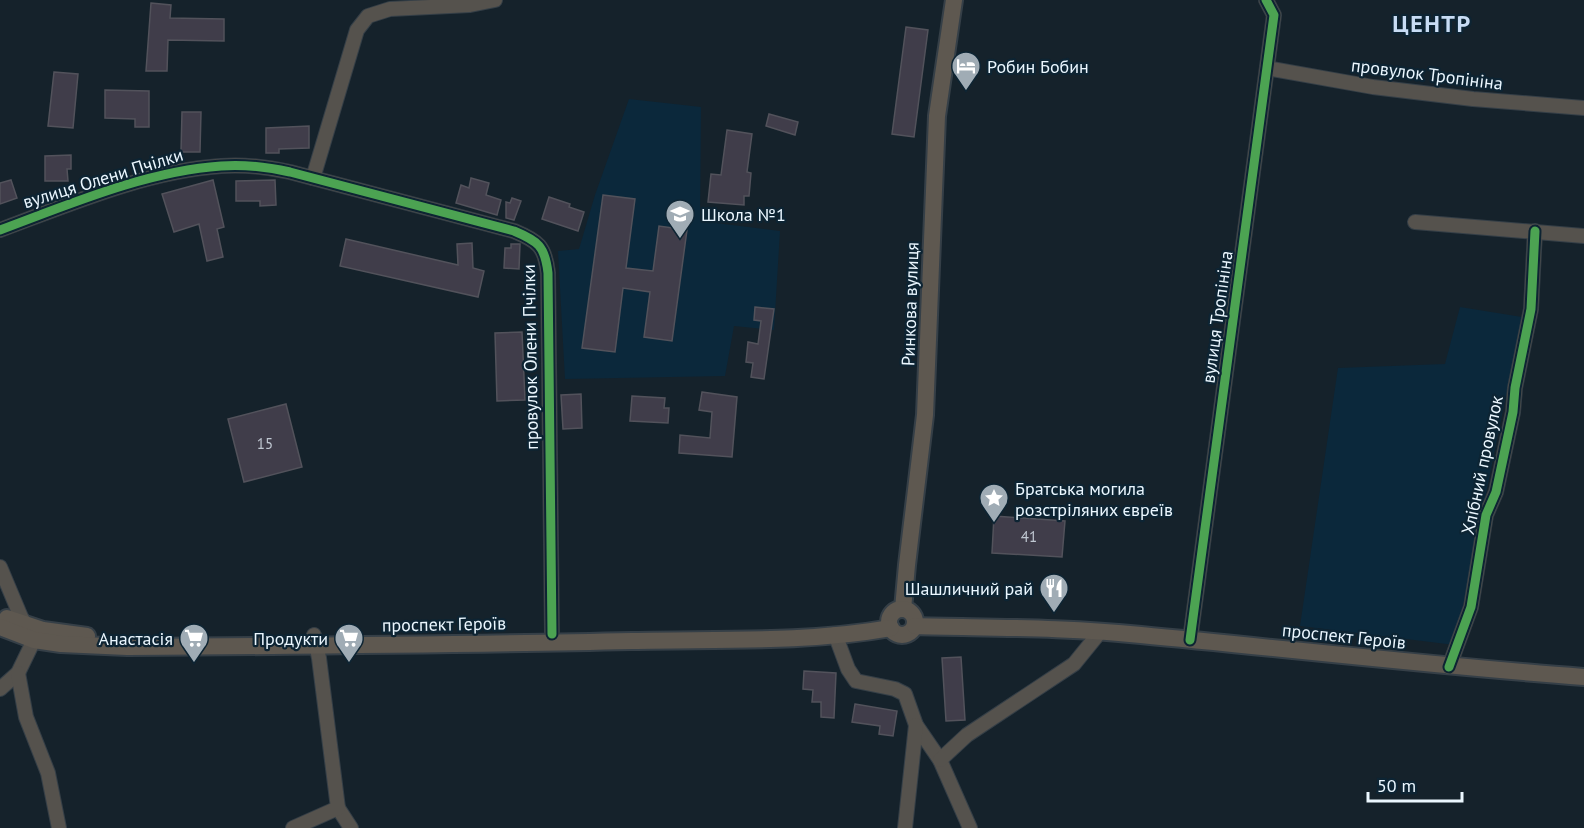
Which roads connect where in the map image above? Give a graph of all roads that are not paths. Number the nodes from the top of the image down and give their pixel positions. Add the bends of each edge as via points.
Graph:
1 (495, 0) edge
2 (954, 0) edge
3 (1266, 0) edge
4 (1267, 68) junction
5 (1584, 108) edge
6 (313, 178) junction
7 (1415, 222) dead end
8 (0, 230) edge
9 (1535, 231) junction
10 (1584, 236) edge
11 (0, 567) edge
12 (0, 616) edge
13 (895, 618) junction
14 (25, 625) junction
15 (0, 627) edge
16 (1100, 632) junction
17 (552, 634) junction
18 (835, 634) junction
19 (34, 640) junction
20 (315, 640) junction
21 (1190, 640) junction
22 (1449, 667) junction
23 (18, 674) junction
24 (1584, 677) edge
25 (0, 689) edge
26 (916, 725) junction
27 (940, 760) junction
28 (338, 808) junction
29 (59, 828) edge
30 (293, 828) edge
31 (351, 828) edge
32 (905, 828) edge
33 (970, 828) edge

1 - 6 street via 390,9 368,16 357,30
2 - 13 main road, Ринкова вулиця via 937,116 925,415 907,565
3 - 4 street, вулиця Тропініна via 1274,15
4 - 5 street, провулок Тропініна via 1373,87
4 - 21 street, вулиця Тропініна
6 - 8 street, вулиця Олени Пчілки via 260,166 187,169
6 - 17 street, провулок Олени Пчілки via 514,231 541,247 548,283
7 - 9 street
9 - 10 street
9 - 22 street, Хлібний провулок via 1531,309 1513,412 1496,492 1486,515 1471,607
11 - 14 street
12 - 14 main road, проспект Героїв
13 - 16 main road, проспект Героїв via 896,633 903,635 915,626
13 - 17 main road, проспект Героїв via 832,625
13 - 18 main road, проспект Героїв via 862,633
14 - 19 street
14 - 20 main road, проспект Героїв via 89,636
15 - 19 main road, проспект Героїв
16 - 21 main road, проспект Героїв
16 - 27 street via 1074,664 967,735
17 - 20 main road, проспект Героїв
18 - 20 main road, проспект Героїв via 558,643
18 - 26 street via 856,681 905,694
19 - 20 main road, проспект Героїв via 127,647
19 - 23 street
20 - 28 street
21 - 22 main road, проспект Героїв
22 - 24 main road, проспект Героїв
23 - 25 street
23 - 29 street via 26,717 48,773
26 - 27 street
26 - 32 street
27 - 33 street
28 - 30 street
28 - 31 street

